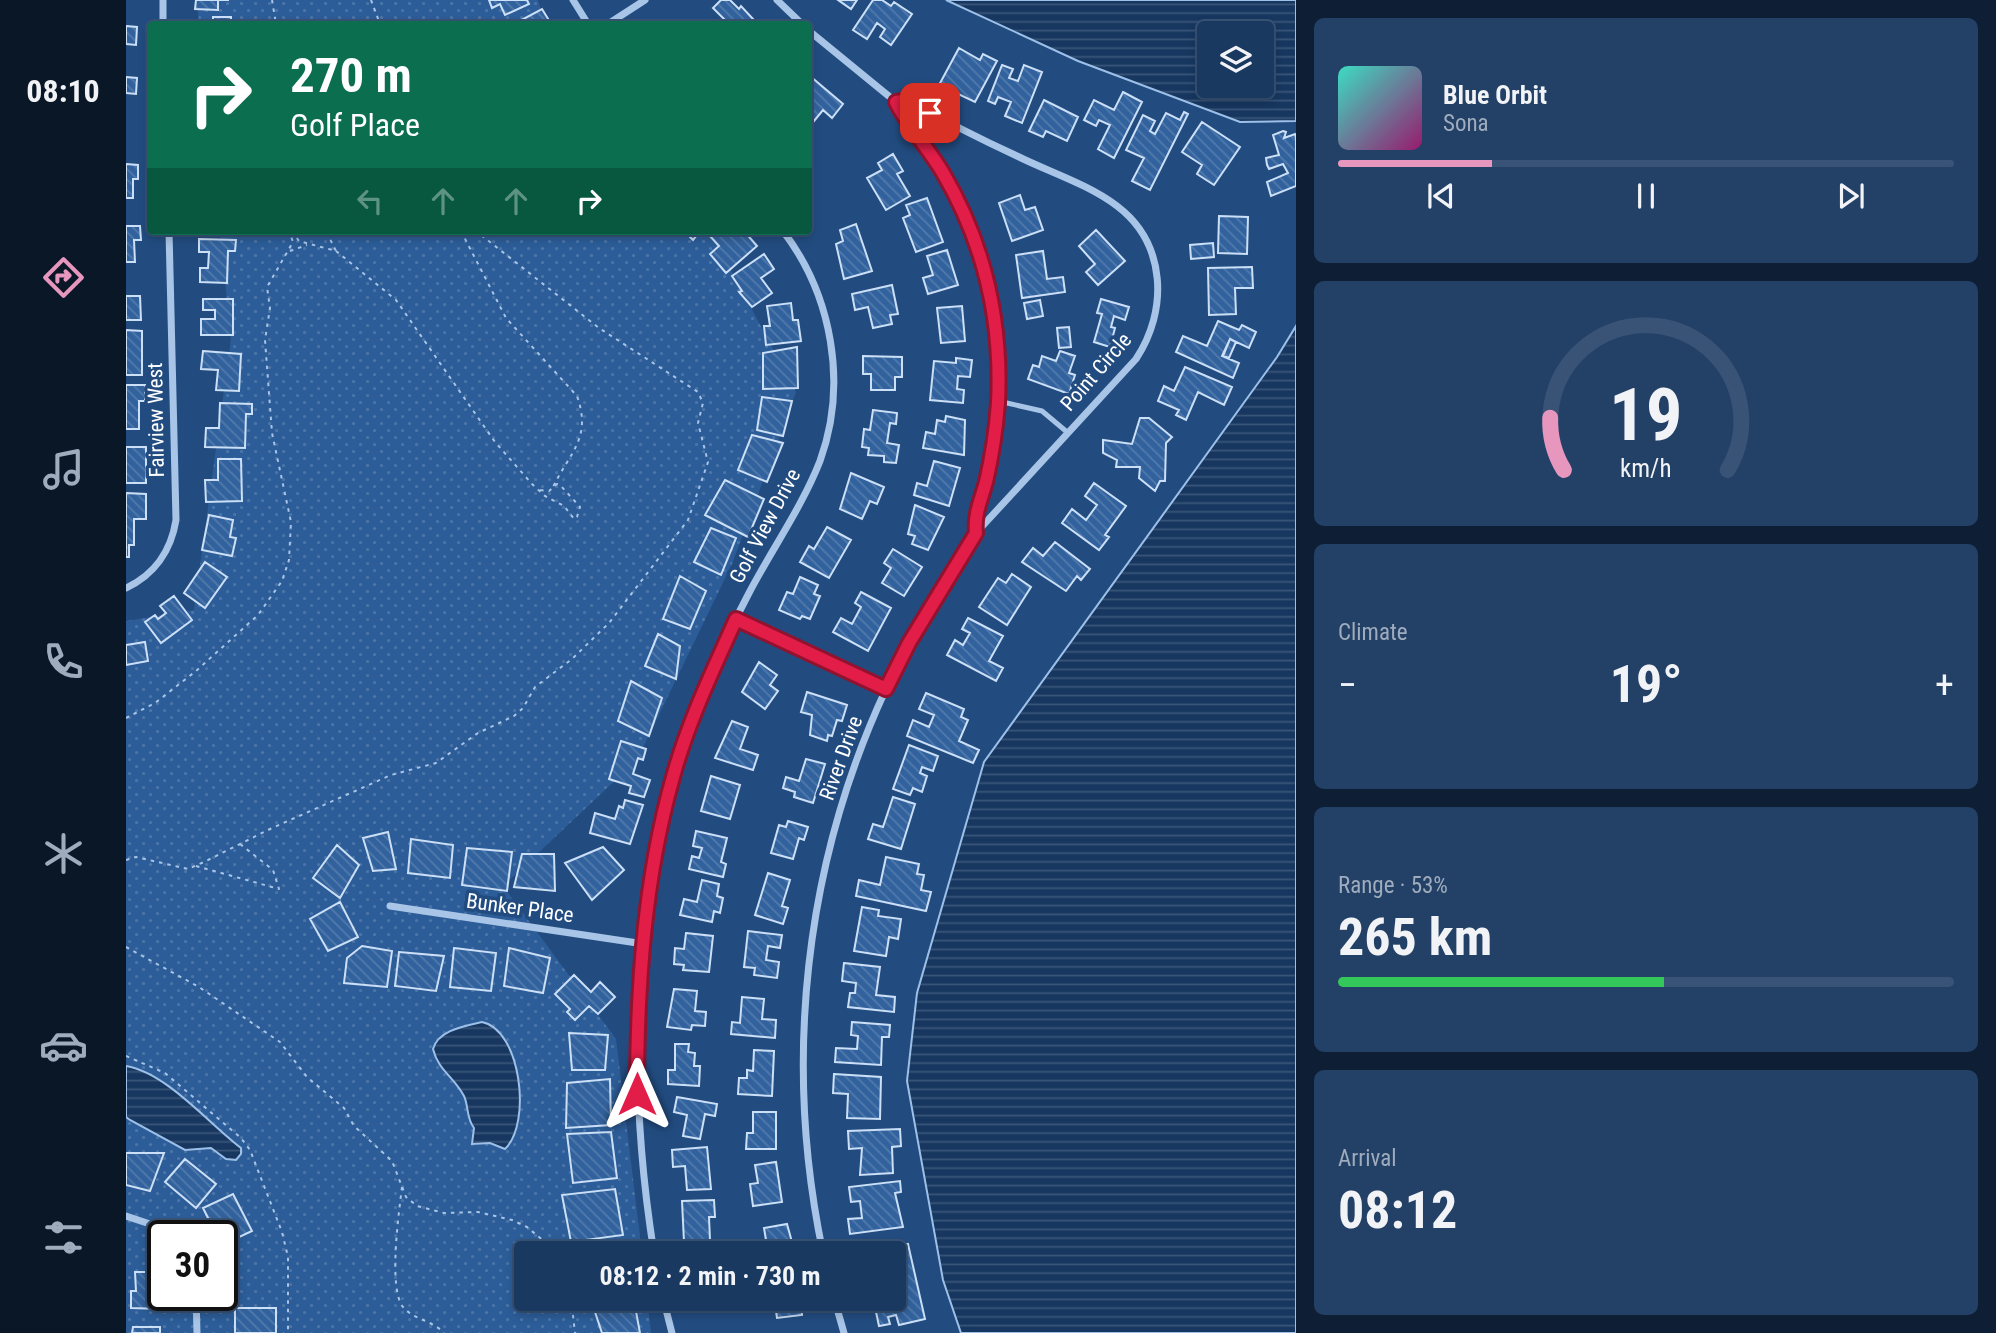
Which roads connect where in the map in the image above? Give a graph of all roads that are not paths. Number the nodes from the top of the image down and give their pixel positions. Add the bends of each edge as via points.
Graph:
1 (163, 0) edge
2 (573, 0) edge
3 (645, 0) edge
4 (777, 0) edge
5 (163, 21) edge
6 (586, 21) edge
7 (612, 21) edge
8 (799, 21) edge
9 (812, 33) edge
10 (896, 102) junction
11 (169, 235) edge
12 (786, 235) edge
13 (998, 401) junction
14 (1067, 432) junction
15 (976, 533) junction
16 (126, 588) edge
17 (736, 619) junction
18 (886, 689) junction
19 (390, 906) dead end
20 (644, 944) junction
21 (126, 1216) edge
22 (147, 1223) edge
23 (652, 1241) edge
24 (821, 1241) edge
25 (196, 1311) edge
26 (666, 1311) edge
27 (838, 1311) edge
28 (197, 1333) edge
29 (672, 1333) edge
30 (844, 1333) edge

1 - 5 street
2 - 6 street
3 - 7 street
4 - 8 street
9 - 10 street, River Drive
10 - 13 street, River Drive via 942,171 980,256 994,314
10 - 14 street, Point Circle via 907,100 1104,198 1131,220 1146,242 1159,292 1153,329 1136,359
11 - 16 street, Fairview West via 176,520 158,564
12 - 17 street, Golf View Drive via 802,258 822,306 833,364 831,413 808,487
13 - 14 lane via 1042,411
13 - 15 street, River Drive via 992,453 974,519
14 - 15 street, Point Circle
15 - 18 street, River Drive
17 - 18 street
17 - 20 street, Golf View Drive via 701,696 673,776 654,859
18 - 24 street, River Drive via 835,828 807,976 804,1126
19 - 20 street, Bunker Place
20 - 23 street, Golf View Drive via 637,1094
21 - 22 street
25 - 28 street
26 - 29 street
27 - 30 street

